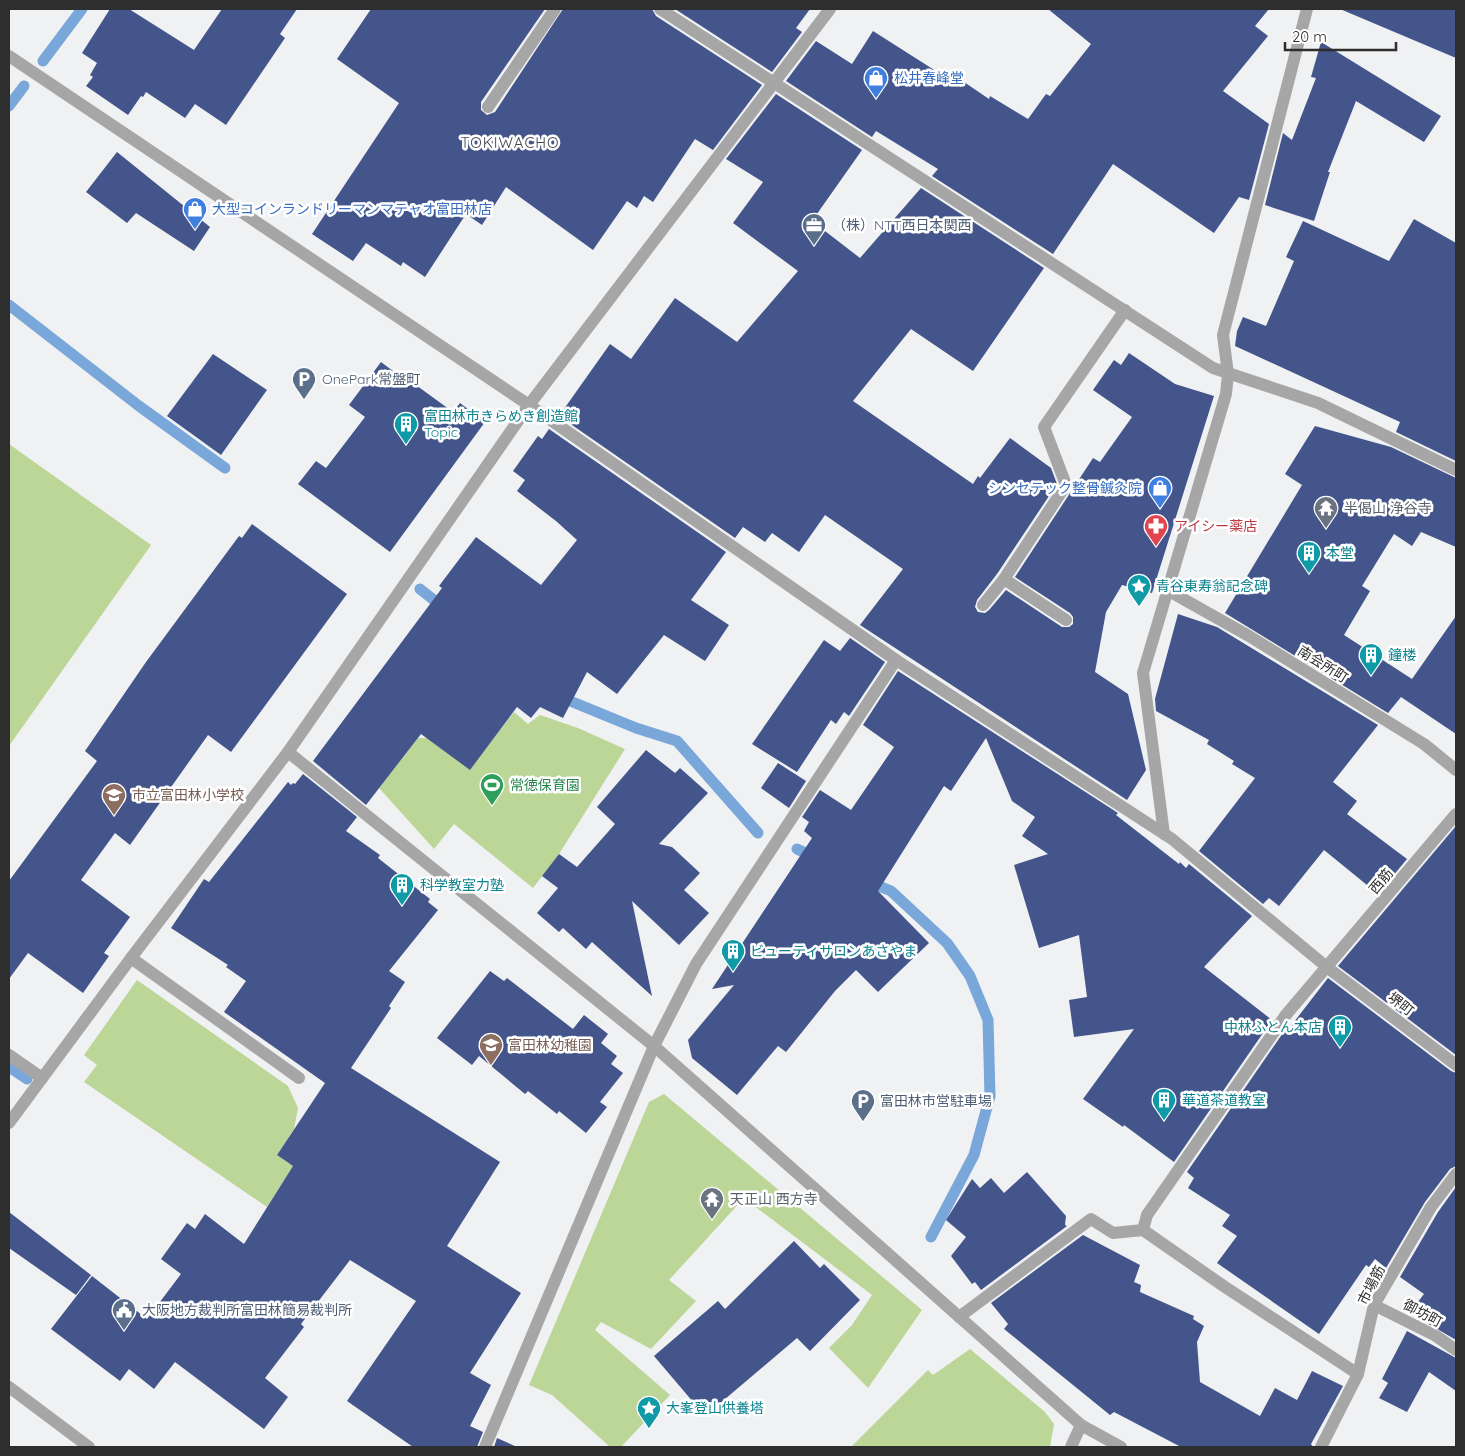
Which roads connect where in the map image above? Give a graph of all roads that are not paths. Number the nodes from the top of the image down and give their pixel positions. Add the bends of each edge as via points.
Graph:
1 (555, 9) edge
2 (660, 9) edge
3 (830, 9) edge
4 (1307, 9) edge
5 (9, 56) edge
6 (775, 83) junction
7 (488, 107) dead end
8 (1125, 310) junction
9 (1228, 374) junction
10 (529, 405) junction
11 (1456, 470) edge
12 (1004, 579) junction
13 (1169, 591) junction
14 (983, 605) dead end
15 (1066, 620) dead end
16 (896, 660) junction
17 (288, 752) junction
18 (1456, 770) edge
19 (1456, 814) edge
20 (1164, 834) junction
21 (131, 958) junction
22 (1328, 968) junction
23 (654, 1046) junction
24 (9, 1055) edge
25 (1456, 1064) edge
26 (42, 1078) junction
27 (299, 1078) dead end
28 (9, 1123) edge
29 (1456, 1174) edge
30 (1143, 1230) junction
31 (1374, 1305) junction
32 (959, 1317) junction
33 (1456, 1350) edge
34 (1358, 1374) junction
35 (9, 1387) edge
36 (1081, 1424) junction
37 (89, 1447) edge
38 (485, 1447) edge
39 (1071, 1447) edge
40 (1121, 1447) edge
41 (1321, 1447) edge

1 - 7 street
2 - 6 street
3 - 6 street
4 - 9 street via 1223,335
5 - 10 street, 堺町
6 - 8 street
6 - 10 street
8 - 9 street via 1213,368
8 - 12 street via 1044,427 1066,485
9 - 11 street via 1318,403
9 - 13 street via 1226,394
10 - 16 street, 堺町
10 - 17 street
12 - 14 street
12 - 15 street
13 - 18 street, 南会所町 via 1424,744
13 - 20 street via 1143,673
16 - 20 street, 堺町
16 - 23 street via 696,964
17 - 21 street
17 - 23 street
19 - 22 street, 西筋
20 - 22 street, 堺町
21 - 26 street
21 - 27 street
22 - 25 street, 堺町
22 - 30 street, 西筋 via 1285,1016 1147,1215
23 - 32 street
23 - 38 street
24 - 26 street
26 - 28 street
29 - 31 street, 市場筋 via 1432,1207
30 - 32 street via 1113,1233 1091,1219
30 - 34 street
31 - 33 street, 御坊町 via 1436,1336
31 - 34 street, 市場筋
32 - 36 street
34 - 41 street, 市場筋
35 - 37 street
36 - 39 street
36 - 40 street

